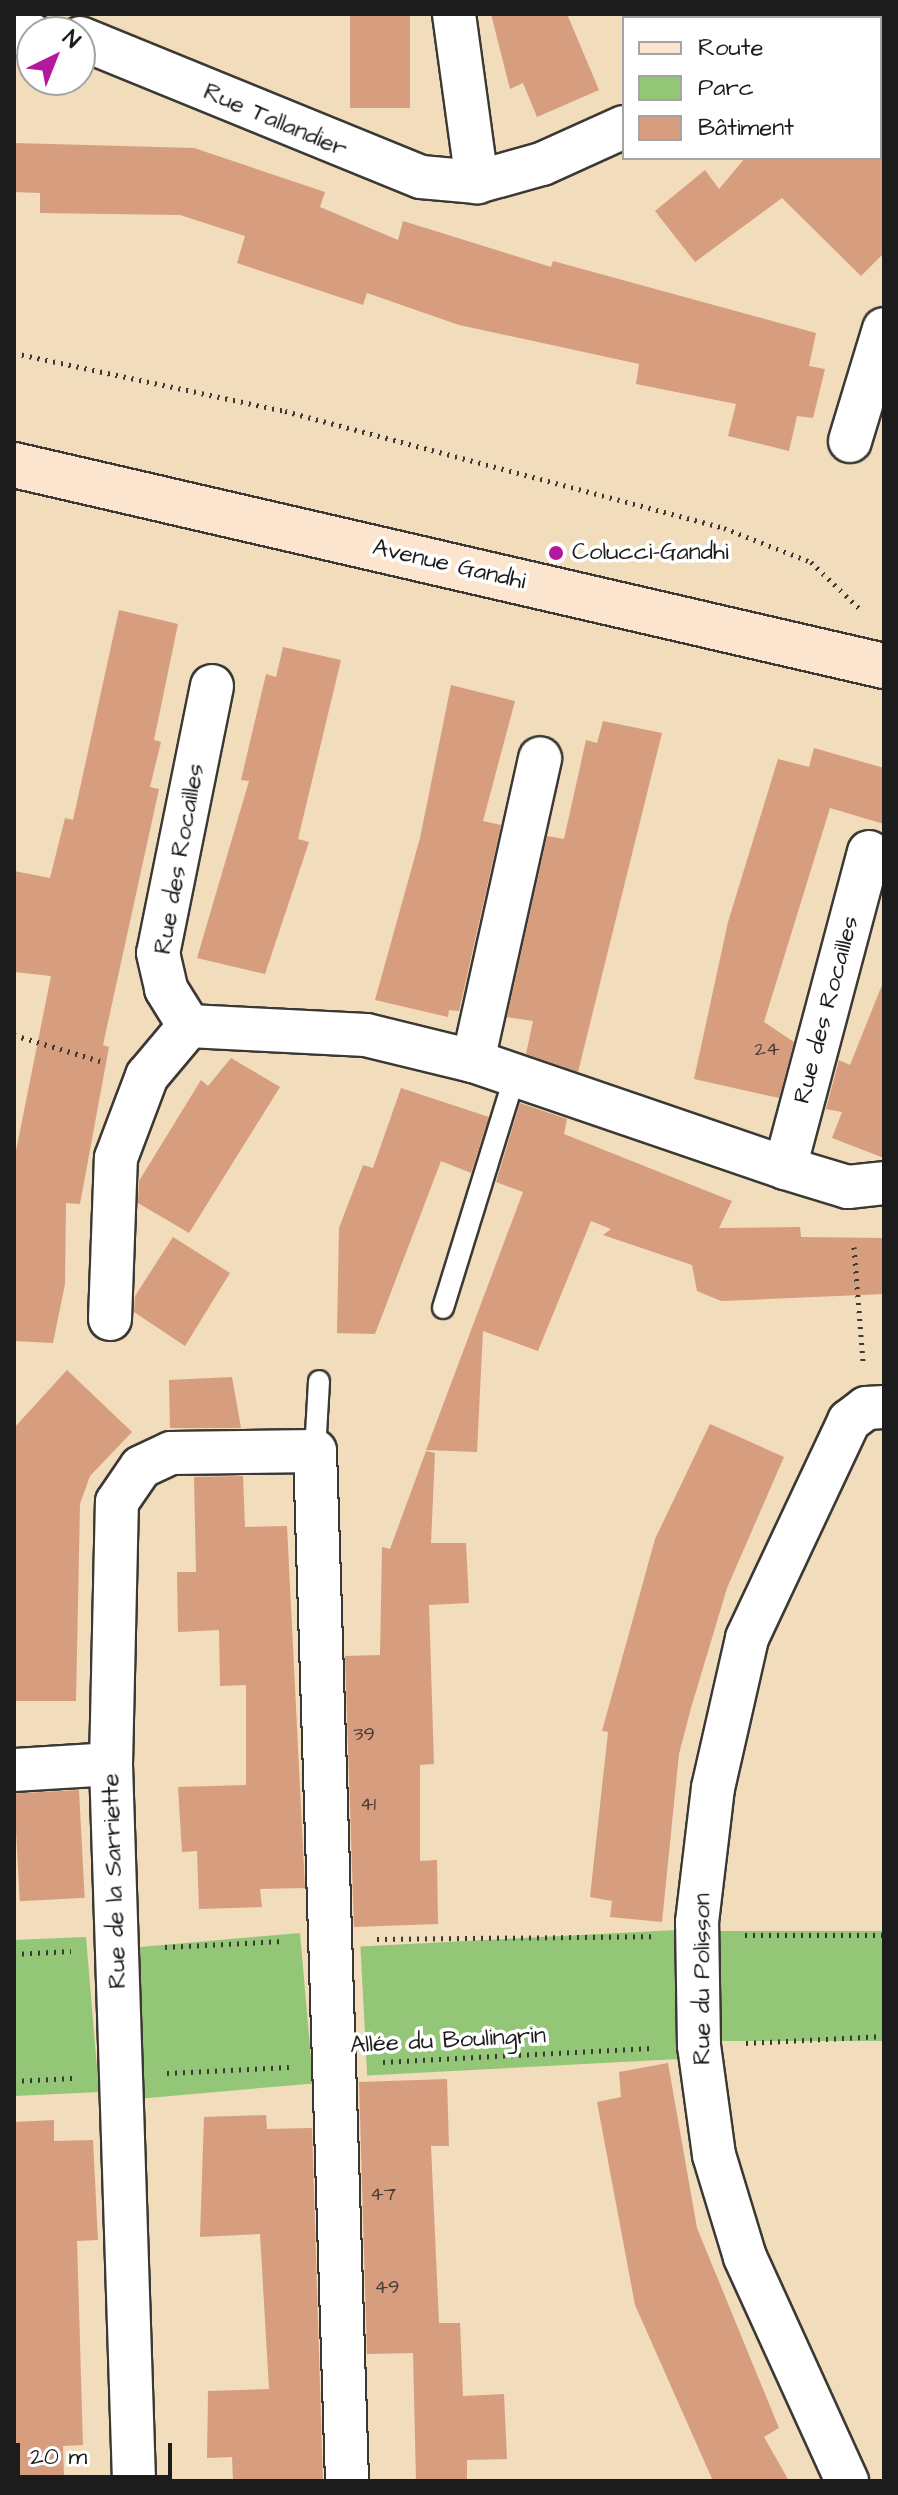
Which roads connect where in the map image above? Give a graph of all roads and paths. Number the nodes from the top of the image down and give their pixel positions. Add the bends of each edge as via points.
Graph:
1 (454, 14) edge
2 (96, 45) edge
3 (622, 128) edge
4 (477, 182) junction
5 (884, 329) edge
6 (14, 353) edge
7 (850, 441) dead end
8 (14, 465) edge
9 (866, 613) dead end
10 (884, 666) edge
11 (212, 686) dead end
12 (540, 758) dead end
13 (869, 852) dead end
14 (189, 1026) junction
15 (14, 1035) edge
16 (473, 1061) junction
17 (147, 1076) junction
18 (515, 1076) junction
19 (785, 1168) junction
20 (884, 1183) edge
21 (854, 1247) dead end
22 (443, 1308) dead end
23 (110, 1319) dead end
24 (319, 1381) dead end
25 (875, 1407) edge
26 (315, 1451) junction
27 (111, 1764) junction
28 (14, 1770) edge
29 (698, 1935) junction
30 (884, 1935) edge
31 (327, 1939) junction
32 (118, 1949) junction
33 (14, 1954) edge
34 (884, 2036) edge
35 (699, 2046) junction
36 (372, 2063) dead end
37 (294, 2067) dead end
38 (123, 2076) junction
39 (14, 2081) edge
40 (134, 2481) edge
41 (347, 2481) edge
42 (847, 2481) edge

1 - 4 street
2 - 4 street, Rue Tallandier via 369,161 421,177
3 - 4 street, Rue Tallandier via 542,164
5 - 7 street
6 - 9 path via 285,411 724,528 811,562
8 - 10 main road, Avenue Gandhi
11 - 14 street, Rue des Rocailles via 158,953 166,989
12 - 16 street
13 - 19 street, Rue des Rocailles
14 - 16 street via 366,1035
14 - 17 street
15 - 17 path
16 - 18 street
17 - 23 street via 116,1158
18 - 19 street
18 - 22 lane
19 - 20 street via 848,1187
21 - 25 path
24 - 26 lane
25 - 29 street, Rue du Polisson via 849,1421 747,1638 713,1788
26 - 27 street, Rue de la Sarriette via 171,1453 125,1483 114,1534
26 - 31 street
27 - 28 street
27 - 32 street, Rue de la Sarriette
29 - 30 path
29 - 31 path
29 - 35 street, Rue du Polisson
31 - 32 path
31 - 41 street
32 - 33 path
32 - 38 street, Rue de la Sarriette
34 - 35 path, Allée du Boulingrin
35 - 36 path, Allée du Boulingrin
35 - 42 street, Rue du Polisson via 714,2155 745,2257
37 - 38 path
38 - 39 path
38 - 40 street, Rue de la Sarriette

